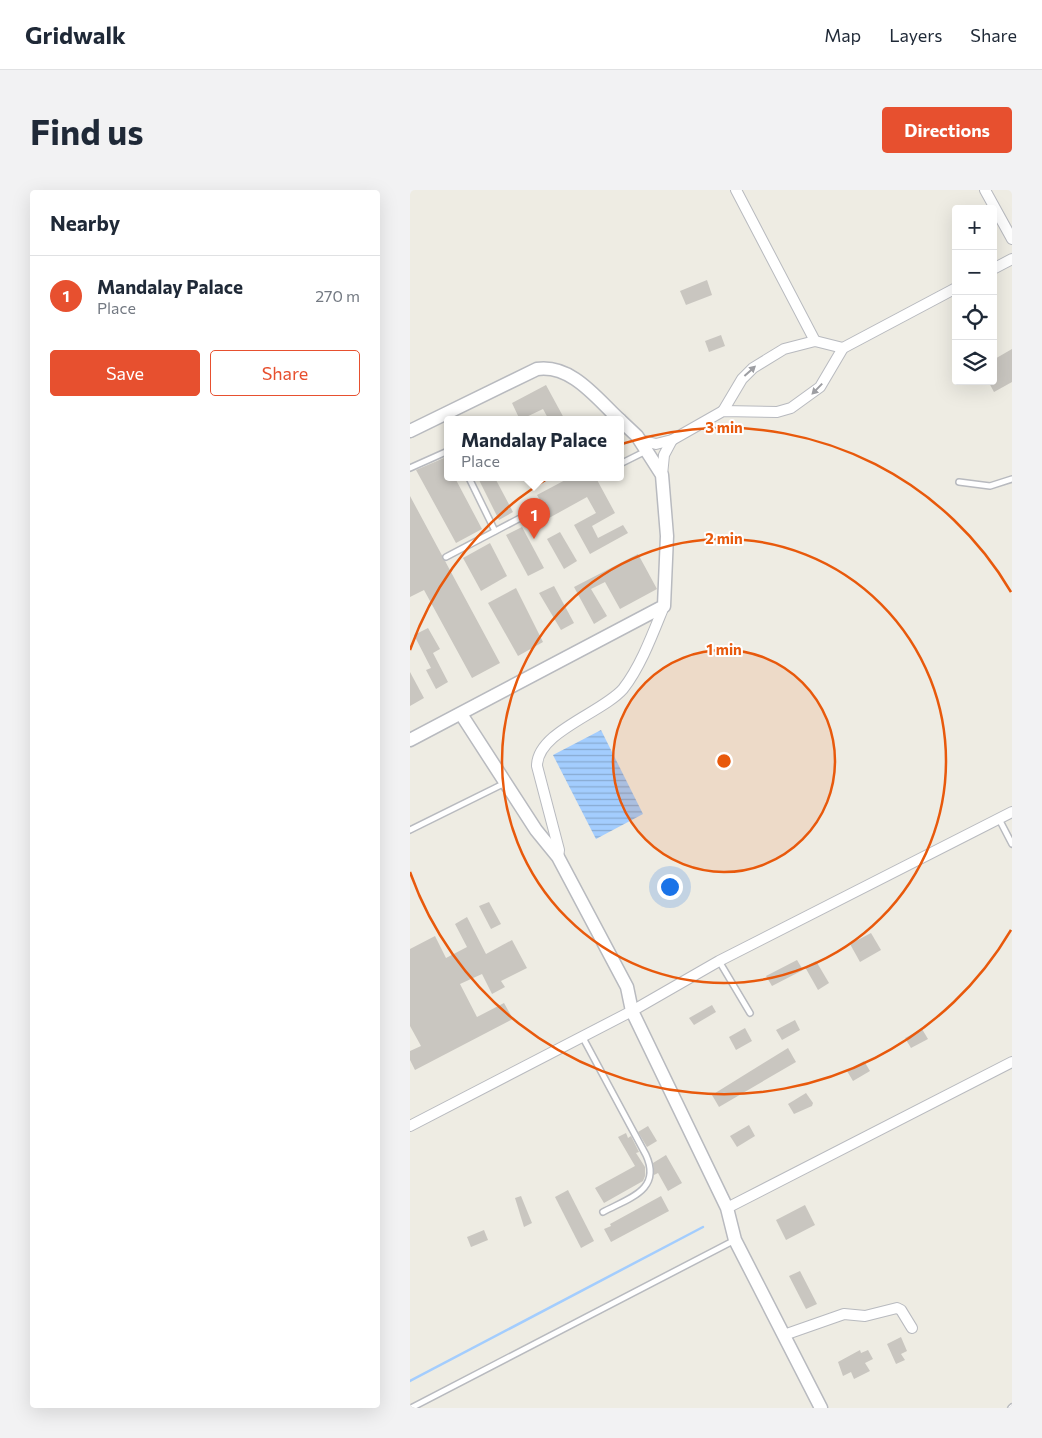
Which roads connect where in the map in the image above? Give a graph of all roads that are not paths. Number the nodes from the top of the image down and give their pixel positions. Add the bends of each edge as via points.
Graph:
1 (736, 190) edge
2 (985, 190) edge
3 (1012, 239) edge
4 (1012, 259) edge
5 (997, 267) edge
6 (952, 290) edge
7 (815, 341) junction
8 (844, 348) junction
9 (724, 411) junction
10 (616, 416) edge
11 (624, 424) edge
12 (410, 431) edge
13 (672, 440) junction
14 (644, 445) junction
15 (444, 453) edge
16 (624, 461) edge
17 (410, 468) edge
18 (662, 475) junction
19 (1012, 478) edge
20 (471, 481) edge
21 (959, 482) dead end
22 (543, 506) dead end
23 (496, 530) junction
24 (446, 557) dead end
25 (664, 606) junction
26 (460, 714) junction
27 (410, 740) edge
28 (505, 783) junction
29 (1012, 812) edge
30 (998, 819) junction
31 (410, 830) edge
32 (1012, 844) edge
33 (558, 857) junction
34 (719, 961) junction
35 (632, 1011) junction
36 (750, 1013) dead end
37 (582, 1036) junction
38 (1012, 1062) edge
39 (410, 1126) edge
40 (727, 1208) junction
41 (603, 1212) dead end
42 (736, 1240) junction
43 (912, 1328) dead end
44 (784, 1335) junction
45 (412, 1408) edge
46 (821, 1408) edge

1 - 7 street
2 - 3 street
4 - 5 street
6 - 8 street
7 - 8 street
9 -> 7 street via 742,379 753,368 784,349
8 -> 9 street via 820,387 791,408 777,412
9 - 13 street
10 - 12 street via 575,379 549,367 538,369
11 - 14 street
13 - 14 street
13 - 18 street via 664,454
14 - 16 lane
14 - 18 street
15 - 17 lane
18 - 25 street via 667,536
19 - 21 lane via 990,486
20 - 23 lane
22 - 23 lane
23 - 24 lane
25 - 26 street
25 - 33 street via 622,689 540,750 537,766 559,850
26 - 27 street
26 - 28 street
28 - 31 lane
28 - 33 street
29 - 30 street
30 - 32 lane
30 - 34 street
33 - 35 street via 628,987
34 - 35 street
34 - 36 lane
35 - 37 street
35 - 40 street
37 - 39 street
37 - 41 lane via 646,1155 651,1172 651,1180 645,1189
38 - 40 street
40 - 42 street
42 - 44 street
42 - 45 lane
43 - 44 street via 897,1308 866,1316 844,1314
44 - 46 street

